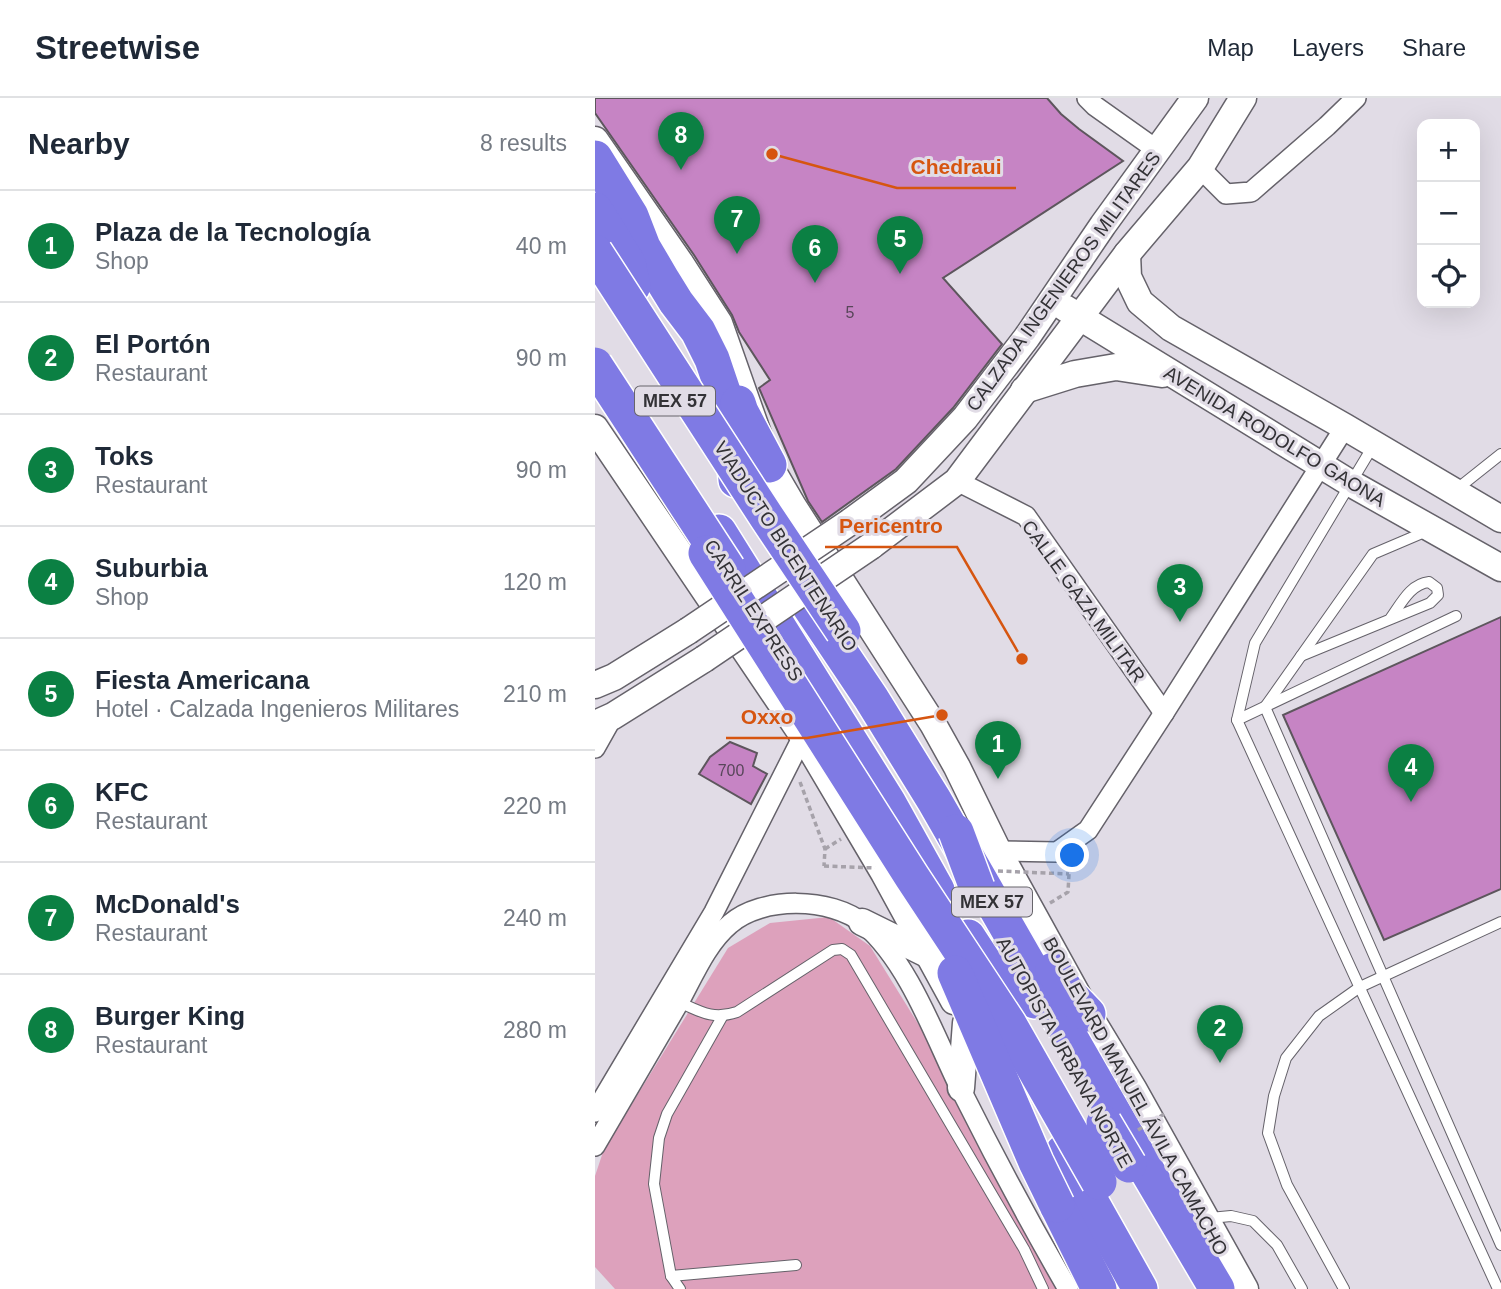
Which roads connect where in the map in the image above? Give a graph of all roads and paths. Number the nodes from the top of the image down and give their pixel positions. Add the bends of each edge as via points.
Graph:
1 (1195, 98) edge
2 (1243, 98) edge
3 (1356, 98) edge
4 (1094, 101) edge
5 (595, 139) edge
6 (1157, 150) junction
7 (595, 157) edge
8 (1200, 168) junction
9 (595, 185) edge
10 (595, 210) edge
11 (643, 247) junction
12 (595, 252) edge
13 (1127, 254) junction
14 (681, 264) junction
15 (595, 279) edge
16 (1052, 299) junction
17 (1079, 317) junction
18 (711, 327) junction
19 (595, 349) edge
20 (595, 365) edge
21 (655, 370) junction
22 (1176, 376) junction
23 (595, 381) edge
24 (1024, 390) junction
25 (1345, 427) junction
26 (595, 428) edge
27 (1374, 445) junction
28 (1501, 454) edge
29 (1320, 465) junction
30 (769, 466) junction
31 (957, 481) junction
32 (1350, 483) junction
33 (1454, 492) junction
34 (737, 494) junction
35 (1501, 519) edge
36 (1432, 529) junction
37 (1501, 568) edge
38 (1456, 616) dead end
39 (1390, 619) junction
40 (1301, 656) junction
41 (595, 685) edge
42 (887, 698) joint
43 (1265, 707) junction
44 (1164, 713) junction
45 (604, 720) edge
46 (1237, 720) junction
47 (813, 737) junction
48 (595, 748) edge
49 (956, 839) junction
50 (825, 849) dead end
51 (998, 850) junction
52 (824, 866) dead end
53 (1069, 874) dead end
54 (912, 877) junction
55 (1068, 892) dead end
56 (862, 922) junction
57 (1501, 922) edge
58 (960, 924) junction
59 (929, 955) junction
60 (1383, 977) junction
61 (1360, 987) junction
62 (672, 998) junction
63 (1035, 1001) junction
64 (1088, 1014) junction
65 (722, 1017) junction
66 (966, 1023) junction
67 (1009, 1024) junction
68 (961, 1088) junction
69 (595, 1112) edge
70 (595, 1146) edge
71 (1206, 1219) junction
72 (1501, 1245) edge
73 (796, 1265) dead end
74 (671, 1276) junction
75 (680, 1289) edge
76 (1043, 1289) edge
77 (1068, 1289) edge
78 (1099, 1289) edge
79 (1117, 1289) edge
80 (1140, 1289) edge
81 (1161, 1289) edge
82 (1199, 1289) edge
83 (1217, 1289) edge
84 (1245, 1289) edge
85 (1302, 1289) edge
86 (1344, 1289) edge
87 (1498, 1289) edge

1 - 6 main road, CALZADA INGENIEROS MILITARES
2 - 8 main road, CALZADA INGENIEROS MILITARES
3 - 8 street via 1251,192 1226,194
4 - 6 street
5 - 14 main road, BOULEVARD MANUEL ÁVILA CAMACHO
6 - 16 main road, CALZADA INGENIEROS MILITARES
7 - 11 highway via 631,216
7 - 18 highway via 639,212 675,282
8 - 13 main road, CALZADA INGENIEROS MILITARES
9 - 11 highway
10 - 21 highway via 628,263
11 - 34 highway via 712,359 731,415
12 - 42 highway, VIADUCTO BICENTENARIO, bridge
13 - 17 main road, CALZADA INGENIEROS MILITARES
13 - 25 main road, AVENIDA RODOLFO GAONA via 1128,277 1140,302 1171,328
14 - 18 highway
14 - 30 main road, BOULEVARD MANUEL ÁVILA CAMACHO via 719,323
15 - 21 highway, BOULEVARD MANUEL ÁVILA CAMACHO / MEX 57
16 - 17 main road, AVENIDA RODOLFO GAONA
16 - 41 main road, CALZADA INGENIEROS MILITARES, bridge via 965,418 906,481 688,631
17 - 22 main road, AVENIDA RODOLFO GAONA
17 - 24 main road, CALZADA INGENIEROS MILITARES
18 - 30 highway via 741,412
19 - 80 highway, MEX 57 via 726,543 888,802 932,879 1043,1116
20 - 58 highway, CARRIL EXPRESS, bridge
21 - 34 highway, BOULEVARD MANUEL ÁVILA CAMACHO / MEX 57
22 - 24 main road via 1116,367
22 - 29 main road, AVENIDA RODOLFO GAONA
23 - 47 highway, bridge
24 - 31 main road, CALZADA INGENIEROS MILITARES
25 - 27 main road, AVENIDA RODOLFO GAONA
25 - 29 street
26 - 47 main road
27 - 32 lane
27 - 33 main road, AVENIDA RODOLFO GAONA
28 - 33 lane
29 - 32 main road, AVENIDA RODOLFO GAONA
29 - 44 street
30 - 51 main road, BOULEVARD MANUEL ÁVILA CAMACHO via 933,724
31 - 44 street, CALLE GAZA MILITAR via 1026,516
31 - 45 main road, CALZADA INGENIEROS MILITARES, bridge via 787,603
32 - 36 main road, AVENIDA RODOLFO GAONA
32 - 46 lane via 1255,643
33 - 35 main road, AVENIDA RODOLFO GAONA
34 - 49 highway, BOULEVARD MANUEL ÁVILA CAMACHO / MEX 57 via 871,698
36 - 37 main road, AVENIDA RODOLFO GAONA
36 - 40 lane via 1373,554
38 - 43 lane
39 - 39 lane via 1430,603 1438,595 1437,588 1420,583
39 - 40 lane
40 - 43 lane
42 - 63 highway, AUTOPISTA URBANA NORTE, bridge via 933,778 993,924
43 - 46 lane
43 - 60 lane
44 - 51 street via 1088,830 1056,852
45 - 48 street
46 - 61 lane
47 - 54 highway, AUTOPISTA URBANA NORTE, bridge
47 - 59 main road
47 - 62 street via 714,912
49 - 64 highway via 981,857 1067,992
49 - 83 highway, BOULEVARD MANUEL ÁVILA CAMACHO / MEX 57
50 - 52 path
51 - 64 main road, BOULEVARD MANUEL ÁVILA CAMACHO
53 - 55 path
54 - 67 highway, AUTOPISTA URBANA NORTE, bridge
54 - 78 highway, bridge via 1036,1161
56 - 59 main road
56 - 62 street via 835,909 808,904 779,904 750,912 731,922
56 - 68 street via 905,974
57 - 60 lane
58 - 63 highway, CARRIL EXPRESS via 985,963
58 - 67 highway, CARRIL EXPRESS, bridge
59 - 66 main road
60 - 61 lane
60 - 72 lane
61 - 86 lane via 1319,1016 1286,1058 1268,1133 1287,1185
61 - 87 lane
62 - 65 lane
62 - 69 street
62 - 70 street
63 - 82 highway, AUTOPISTA URBANA NORTE, bridge
64 - 71 main road, BOULEVARD MANUEL ÁVILA CAMACHO
65 - 74 lane via 667,1114 659,1138 654,1184
65 - 76 lane via 833,950 851,955
66 - 68 main road
66 - 79 main road
67 - 81 highway, AUTOPISTA URBANA NORTE, bridge
68 - 77 street
71 - 84 main road, BOULEVARD MANUEL ÁVILA CAMACHO
71 - 85 lane via 1231,1216 1253,1221 1277,1245
73 - 74 lane
74 - 75 lane

